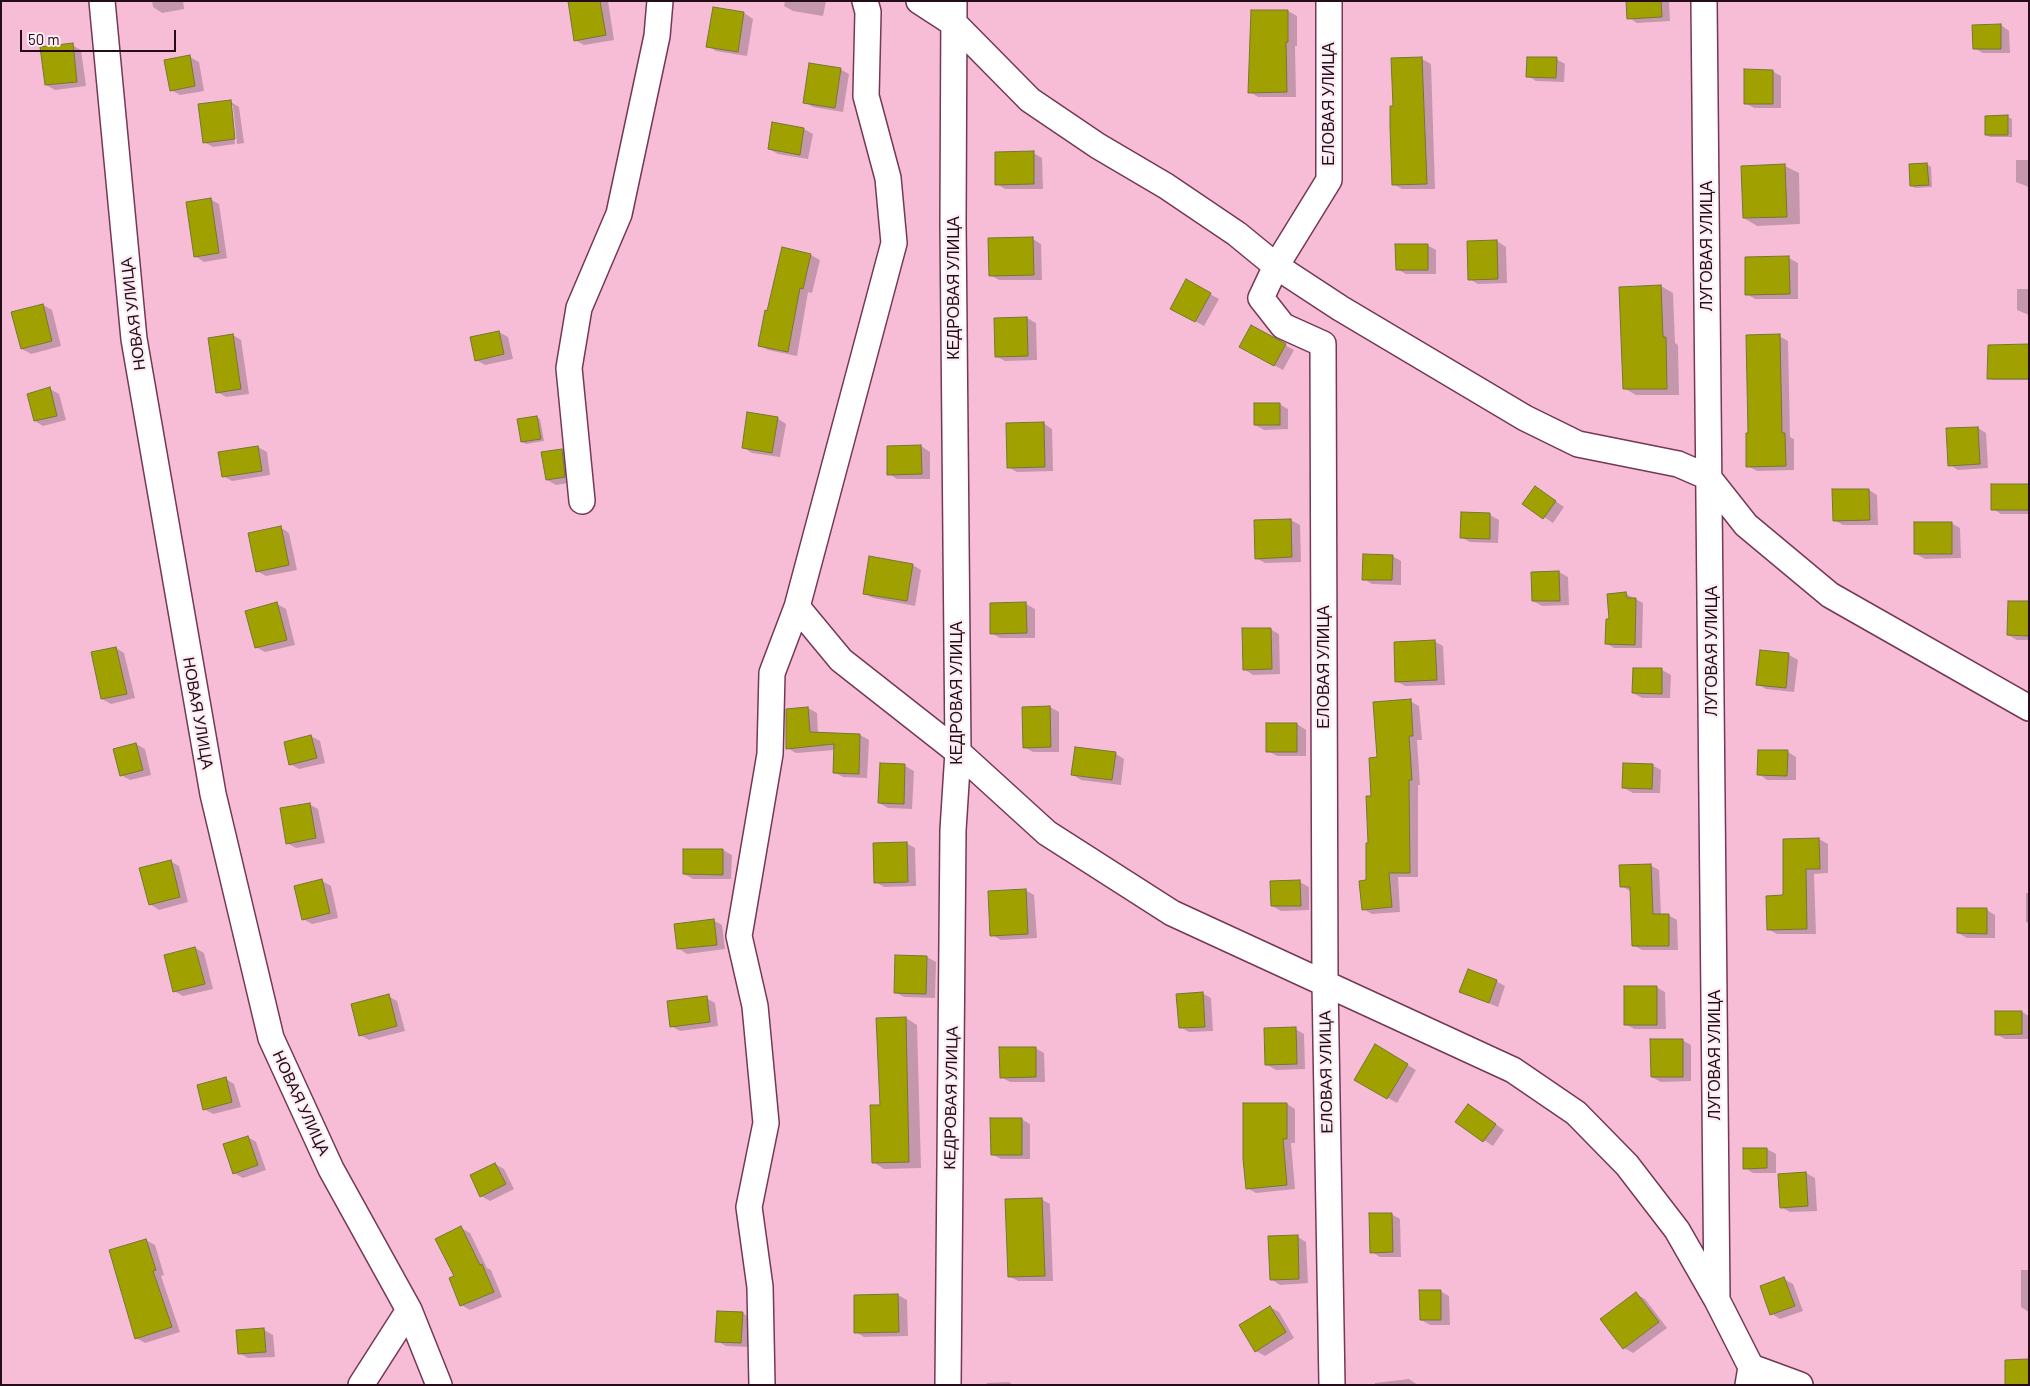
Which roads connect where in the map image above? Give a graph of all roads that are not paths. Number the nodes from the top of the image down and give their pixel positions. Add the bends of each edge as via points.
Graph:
1 (102, 1) edge
2 (660, 1) edge
3 (865, 1) edge
4 (920, 1) edge
5 (1330, 1) edge
6 (1704, 1) edge
7 (955, 13) edge
8 (1276, 266) junction
9 (1340, 308) junction
10 (1323, 344) junction
11 (1708, 477) junction
12 (582, 501) dead end
13 (797, 608) junction
14 (2029, 708) edge
15 (958, 752) junction
16 (1325, 983) junction
17 (1717, 1300) junction
18 (410, 1310) junction
19 (1749, 1376) edge
20 (361, 1385) edge
21 (439, 1385) edge
22 (762, 1385) edge
23 (948, 1385) edge
24 (1332, 1385) edge
25 (1800, 1385) edge

1 - 18 street, НОВАЯ УЛИЦА via 134,339 213,794 271,1038 331,1168
2 - 12 street via 657,36 619,214 579,308 569,368
3 - 13 street via 868,12 866,96 888,178 894,243
4 - 7 street
5 - 8 street, ЕЛОВАЯ УЛИЦА via 1329,180
6 - 11 street, ЛУГОВАЯ УЛИЦА
7 - 8 street via 1030,100 1098,146 1166,186 1237,234
7 - 15 street, КЕДРОВАЯ УЛИЦА via 953,232
8 - 9 street
8 - 10 street, ЕЛОВАЯ УЛИЦА via 1261,298 1283,326
9 - 10 street
9 - 11 street via 1525,418 1578,444 1678,464
10 - 16 street, ЕЛОВАЯ УЛИЦА
11 - 14 street via 1746,525 1830,595
11 - 17 street, ЛУГОВАЯ УЛИЦА
13 - 15 street via 841,660
13 - 22 street via 772,673 770,754 739,936 755,1006 766,1123 749,1206 760,1287
15 - 16 street via 1046,834 1172,913
15 - 23 street, КЕДРОВАЯ УЛИЦА via 953,830
16 - 17 street via 1513,1070 1576,1113 1627,1165 1677,1230
16 - 24 street, ЕЛОВАЯ УЛИЦА
17 - 19 street
18 - 20 street
18 - 21 street, НОВАЯ УЛИЦА
19 - 25 street

